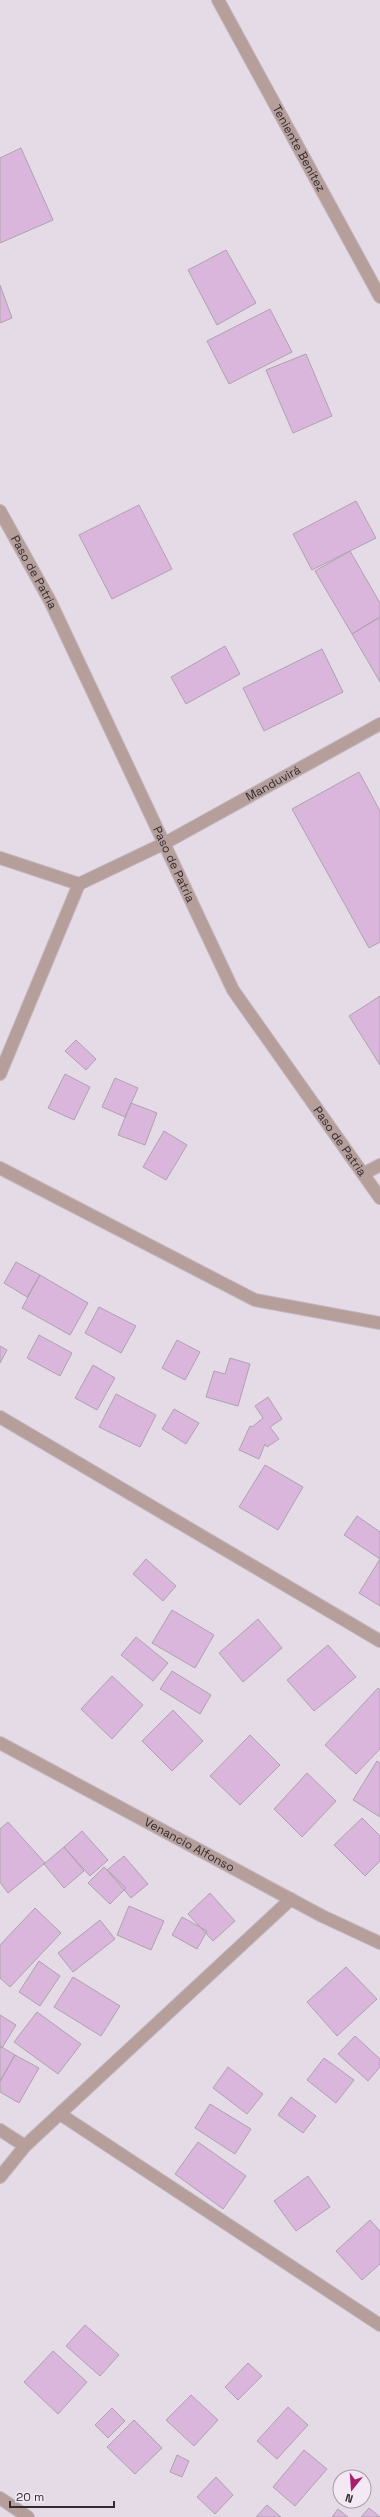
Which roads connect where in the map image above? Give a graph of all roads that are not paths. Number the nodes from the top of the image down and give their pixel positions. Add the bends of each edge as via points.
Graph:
1 (218, 0) edge
2 (380, 296) edge
3 (0, 511) edge
4 (380, 724) edge
5 (165, 842) junction
6 (0, 858) edge
7 (79, 884) junction
8 (0, 1074) edge
9 (380, 1165) edge
10 (0, 1168) edge
11 (363, 1174) junction
12 (380, 1198) edge
13 (380, 1324) edge
14 (0, 1417) edge
15 (380, 1641) edge
16 (0, 1743) edge
17 (291, 1899) junction
18 (380, 1943) edge
19 (60, 2114) junction
20 (0, 2130) edge
21 (25, 2146) junction
22 (0, 2177) edge
23 (380, 2325) edge
24 (0, 2498) edge
25 (28, 2517) edge

1 - 2 street, Teniente Benítez
3 - 5 street, Paso de Patria via 50,601
4 - 5 street, Manduvirá
5 - 7 street, Manduvirá
5 - 11 street, Paso de Patria via 233,990
6 - 7 street
7 - 8 street
9 - 11 street
10 - 13 street via 255,1300
11 - 12 street, Paso de Patria
14 - 15 street
16 - 17 street, Venancio Alfonso
17 - 18 street, Venancio Alfonso
17 - 19 street
19 - 21 street
19 - 23 street
20 - 21 street
21 - 22 street
24 - 25 street

